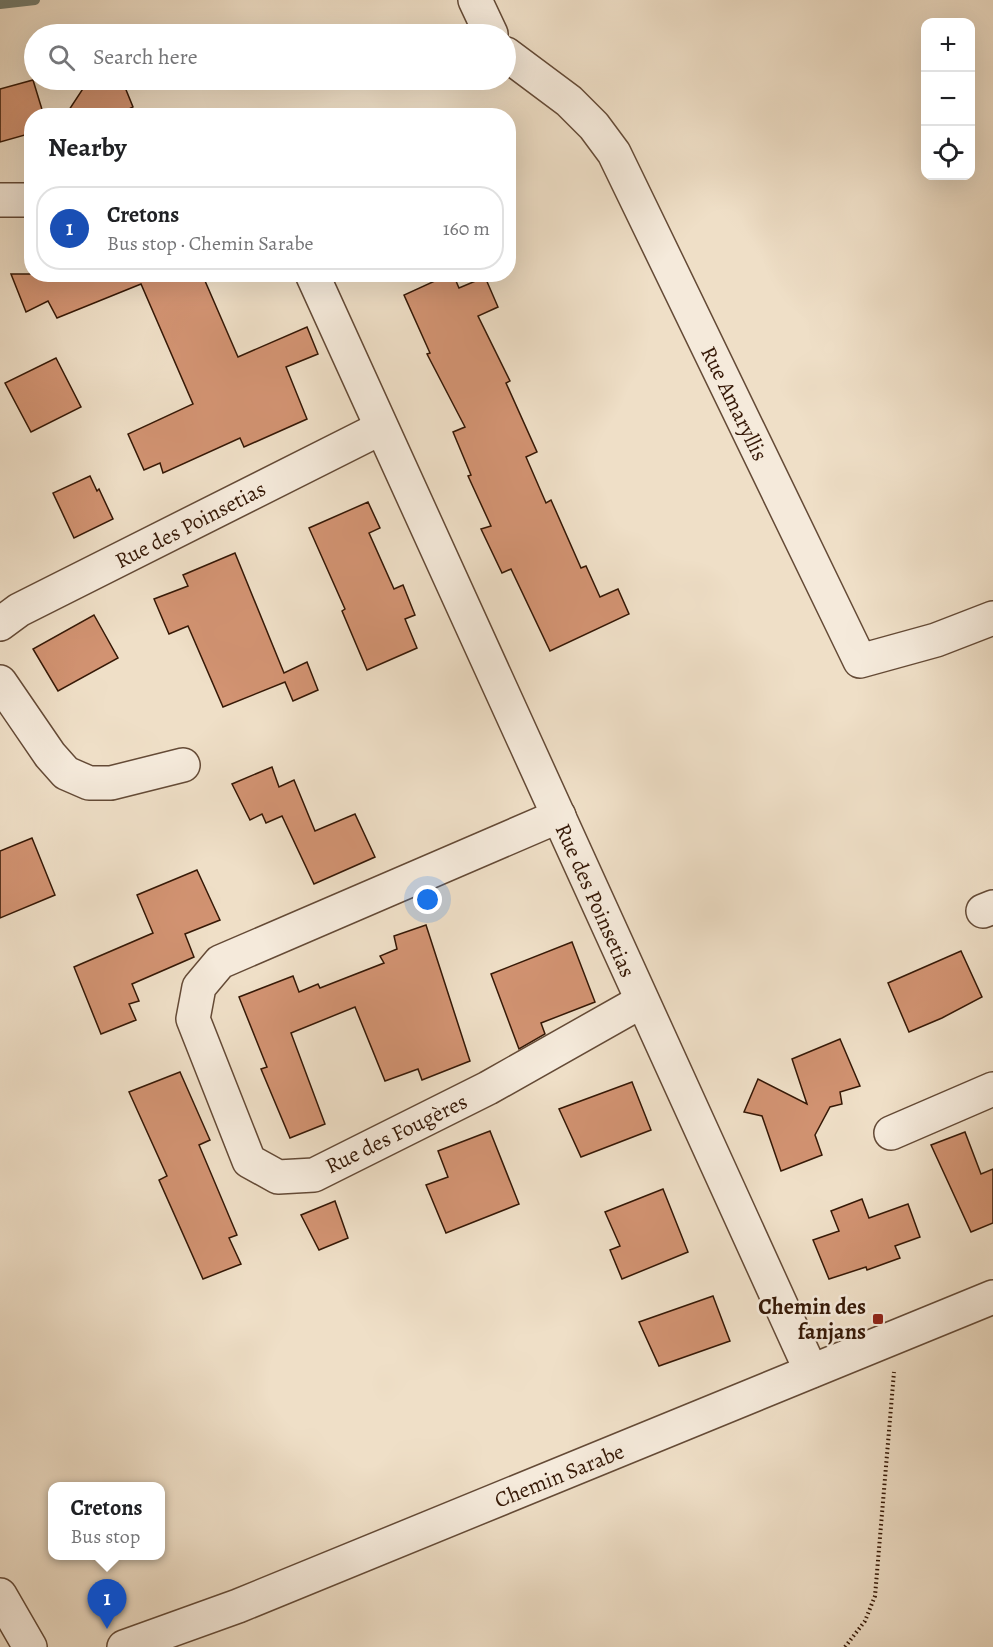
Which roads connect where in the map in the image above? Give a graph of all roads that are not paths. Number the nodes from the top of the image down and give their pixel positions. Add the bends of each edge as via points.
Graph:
1 (476, 0) edge
2 (487, 24) edge
3 (516, 61) edge
4 (0, 200) edge
5 (24, 200) edge
6 (316, 282) edge
7 (381, 428) junction
8 (993, 618) edge
9 (0, 624) edge
10 (0, 682) edge
11 (183, 765) dead end
12 (558, 816) junction
13 (642, 1001) junction
14 (993, 1089) edge
15 (891, 1134) dead end
16 (993, 1297) edge
17 (811, 1371) junction
18 (0, 1595) edge
19 (30, 1647) edge
20 (123, 1647) edge

1 - 2 street
3 - 8 street, Rue Amaryllis via 569,101 614,153 861,661 936,640
4 - 5 street
6 - 7 street, Rue des Poinsetias
7 - 9 street, Rue des Poinsetias via 19,610
7 - 12 street, Rue des Poinsetias
10 - 11 street via 66,773 89,783 111,783
12 - 13 street, Rue des Poinsetias
12 - 13 street, Rue des Fougères via 220,962 199,987 193,1019 249,1161 278,1177 314,1174 488,1088
13 - 17 street, Rue des Poinsetias
14 - 15 street
16 - 17 street, Chemin Sarabe
17 - 20 street, Chemin Sarabe via 238,1606
18 - 19 street

